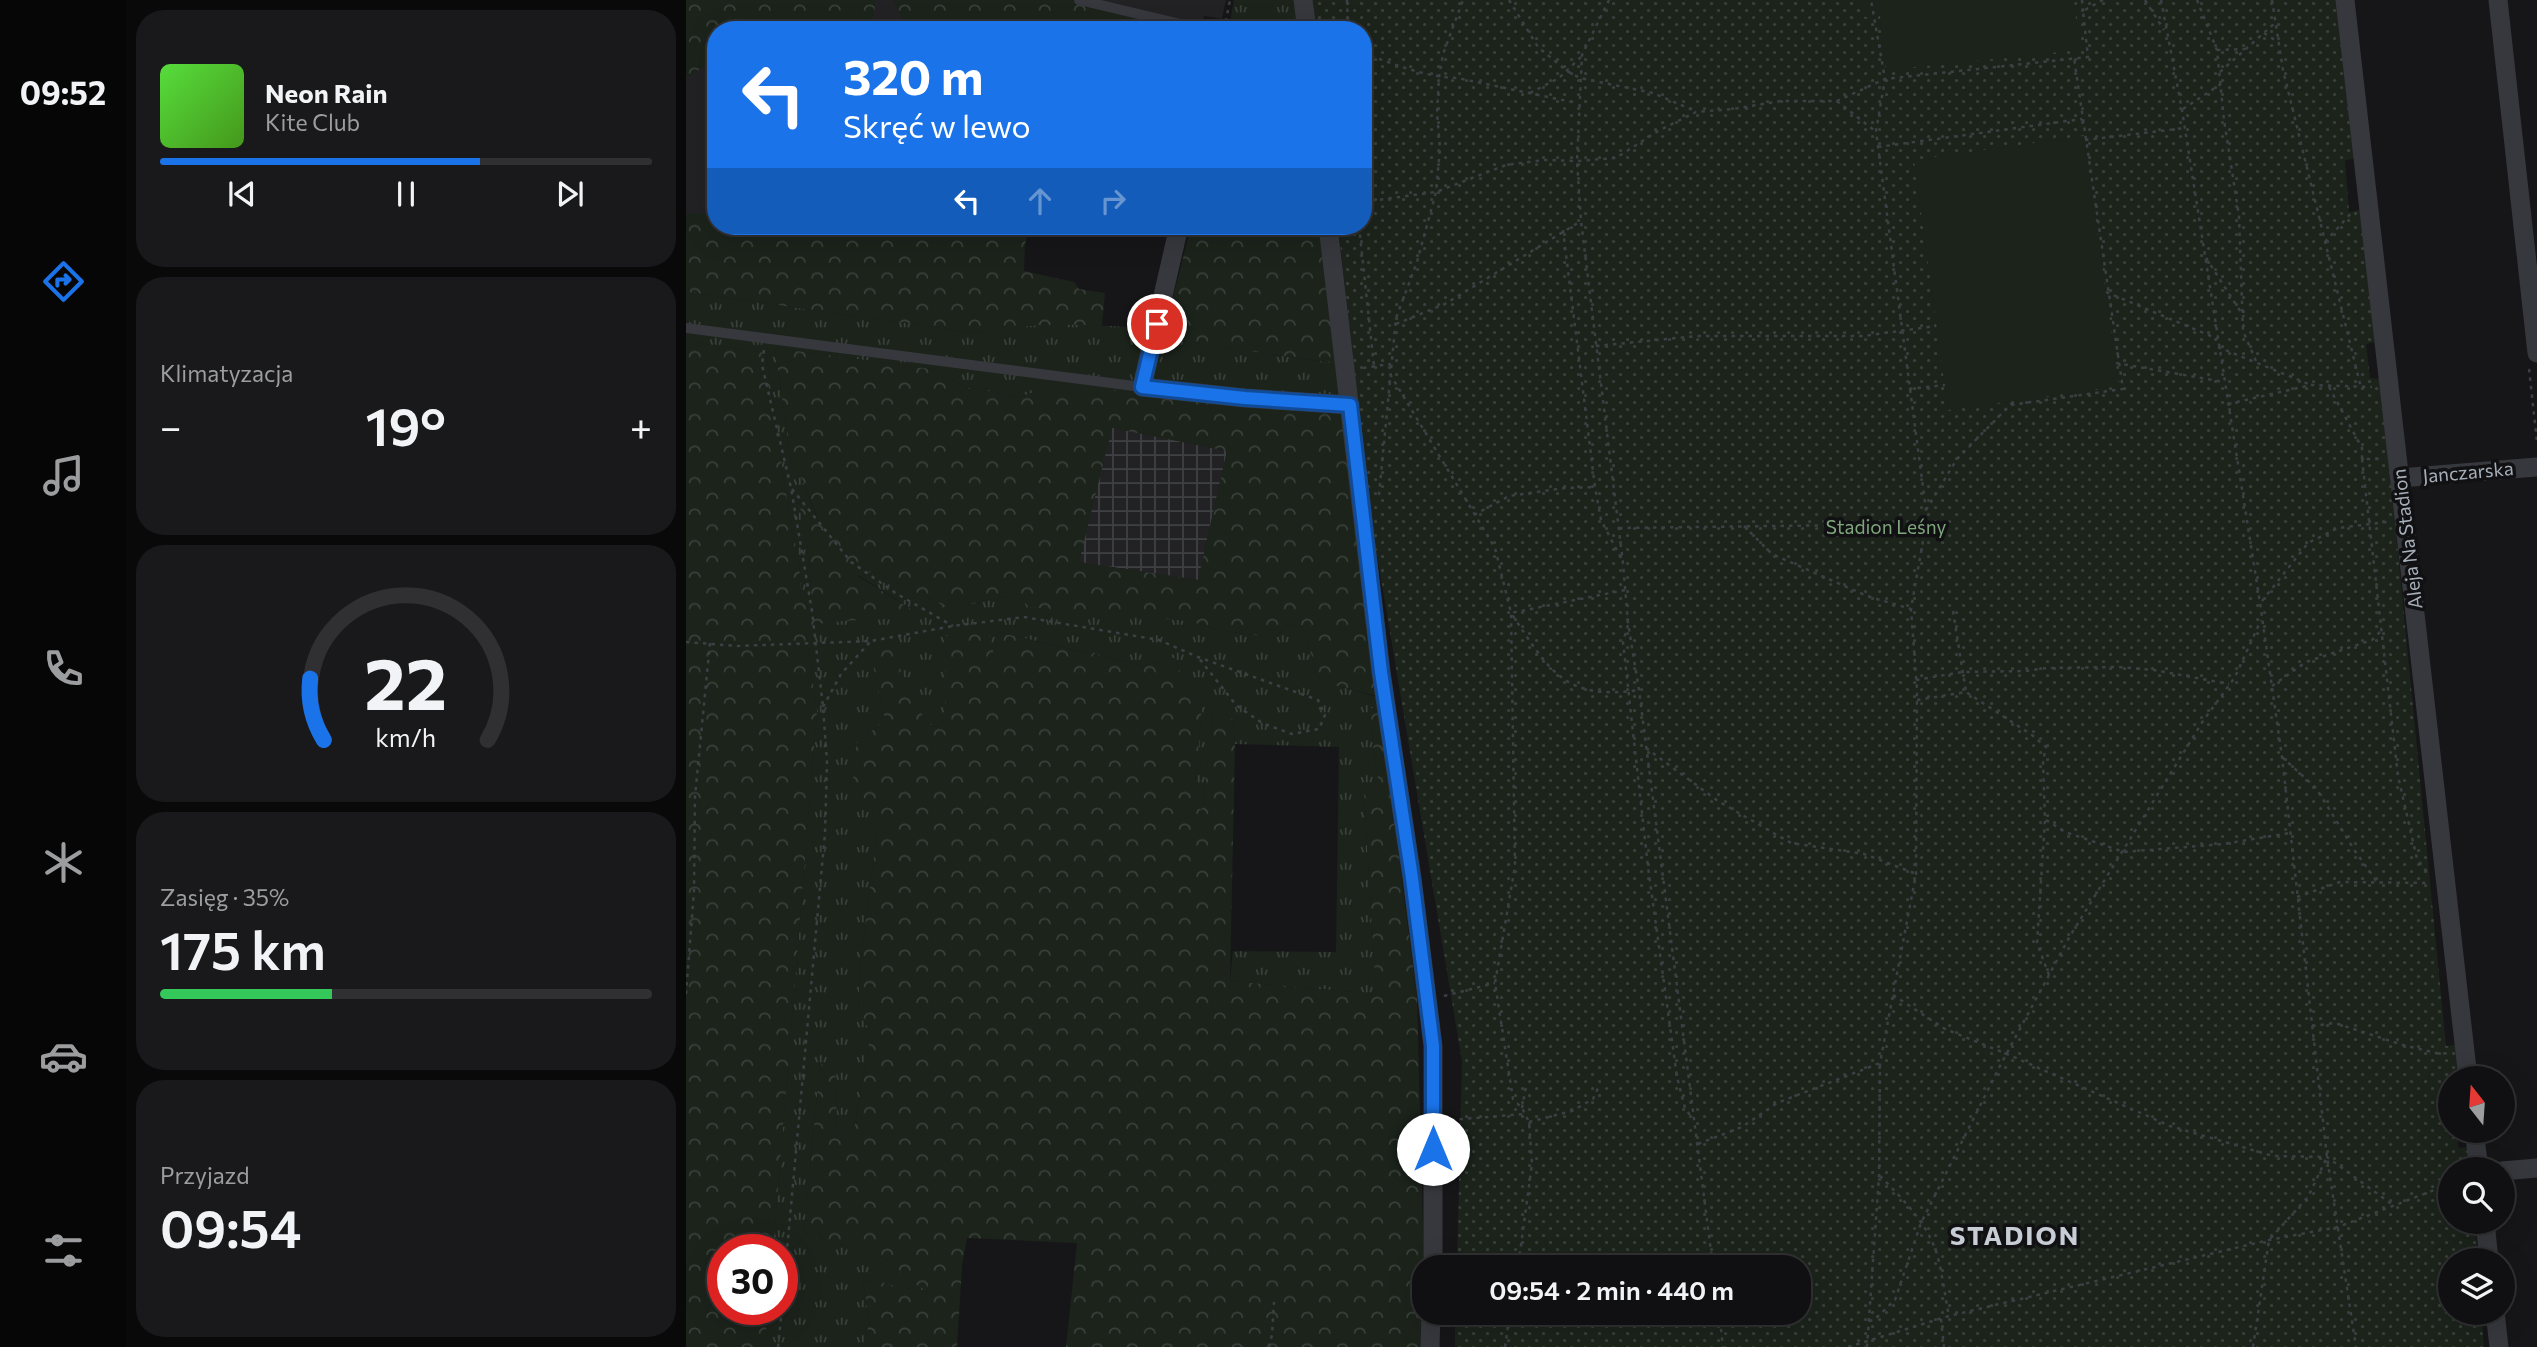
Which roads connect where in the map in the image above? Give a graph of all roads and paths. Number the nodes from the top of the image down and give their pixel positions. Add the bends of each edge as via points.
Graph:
1 (1079, 0) edge
2 (1232, 0) edge
3 (1303, 0) edge
4 (1347, 0) edge
5 (1463, 0) edge
6 (1509, 0) edge
7 (1609, 0) edge
8 (1871, 0) edge
9 (2082, 0) edge
10 (2103, 0) edge
11 (2145, 0) edge
12 (2161, 0) edge
13 (2197, 0) edge
14 (2272, 0) edge
15 (2345, 0) edge
16 (2498, 0) edge
17 (2084, 11) junction
18 (1253, 17) dead end
19 (1168, 21) edge
20 (1226, 21) edge
21 (1251, 21) edge
22 (1306, 21) edge
23 (1348, 21) edge
24 (2275, 23) junction
25 (2166, 33) junction
26 (2264, 33) junction
27 (2278, 42) junction
28 (2217, 50) junction
29 (2245, 50) junction
30 (1582, 55) junction
31 (1372, 56) edge
32 (2074, 58) junction
33 (1567, 71) junction
34 (2220, 73) junction
35 (1438, 77) junction
36 (1580, 78) junction
37 (1885, 79) junction
38 (2221, 84) junction
39 (1530, 93) junction
40 (1837, 101) junction
41 (1579, 103) junction
42 (2182, 110) junction
43 (1696, 112) junction
44 (2084, 118) junction
45 (2185, 128) junction
46 (1876, 131) junction
47 (2086, 140) junction
48 (1878, 147) junction
49 (1577, 161) junction
50 (1436, 192) junction
51 (1372, 201) edge
52 (2369, 208) junction
53 (1581, 221) junction
54 (1563, 230) junction
55 (1177, 235) edge
56 (1329, 235) edge
57 (1360, 235) edge
58 (2325, 242) junction
59 (2204, 256) junction
60 (2108, 293) junction
61 (2244, 317) junction
62 (1396, 324) junction
63 (1936, 326) dead end
64 (686, 328) edge
65 (1902, 331) junction
66 (2218, 339) junction
67 (766, 340) junction
68 (1596, 346) junction
69 (2218, 346) junction
70 (2537, 354) edge
71 (2256, 361) junction
72 (2118, 363) junction
73 (1391, 364) junction
74 (1374, 366) junction
75 (1346, 370) junction
76 (1390, 374) junction
77 (2224, 382) junction
78 (1945, 385) dead end
79 (2311, 385) junction
80 (2329, 386) junction
81 (2389, 386) junction
82 (1142, 387) junction
83 (2361, 388) junction
84 (1909, 389) junction
85 (2015, 400) dead end
86 (2228, 404) junction
87 (1350, 405) junction
88 (2011, 405) junction
89 (2362, 459) junction
90 (2537, 467) edge
91 (2399, 468) junction
92 (1595, 487) junction
93 (791, 488) junction
94 (1379, 498) dead end
95 (1926, 509) junction
96 (1474, 514) junction
97 (2405, 520) junction
98 (2370, 523) junction
99 (1926, 524) junction
100 (1744, 526) junction
101 (1619, 528) junction
102 (1623, 563) junction
103 (1625, 590) junction
104 (2260, 603) junction
105 (1911, 609) junction
106 (1953, 611) dead end
107 (1511, 613) junction
108 (2261, 620) junction
109 (1628, 623) junction
110 (953, 626) junction
111 (2381, 630) junction
112 (871, 641) junction
113 (686, 642) edge
114 (710, 643) junction
115 (815, 643) junction
116 (1198, 657) junction
117 (1962, 672) junction
118 (1916, 680) junction
119 (2229, 684) junction
120 (2272, 686) junction
121 (1639, 690) junction
122 (1629, 691) junction
123 (1966, 692) junction
124 (1917, 700) junction
125 (824, 707) junction
126 (1646, 748) junction
127 (2282, 757) junction
128 (2045, 820) junction
129 (2290, 834) junction
130 (2124, 852) junction
131 (1916, 874) junction
132 (2377, 882) junction
133 (2296, 897) junction
134 (2049, 975) junction
135 (1495, 983) junction
136 (686, 994) edge
137 (1893, 995) junction
138 (1441, 997) dead end
139 (2312, 1026) junction
140 (2465, 1051) junction
141 (2007, 1054) junction
142 (1880, 1063) junction
143 (2467, 1066) edge
144 (1600, 1084) dead end
145 (1526, 1086) dead end
146 (1522, 1108) junction
147 (1524, 1114) junction
148 (1447, 1120) dead end
149 (1694, 1121) junction
150 (1529, 1122) junction
151 (1697, 1144) junction
152 (2327, 1157) junction
153 (2537, 1168) edge
154 (2515, 1170) edge
155 (1880, 1176) junction
156 (2438, 1189) edge
157 (2395, 1206) junction
158 (1921, 1223) junction
159 (2338, 1227) junction
160 (789, 1234) edge
161 (2269, 1240) junction
162 (1433, 1255) edge
163 (1520, 1255) edge
164 (1711, 1255) edge
165 (1274, 1302) dead end
166 (1949, 1316) junction
167 (1941, 1319) junction
168 (1868, 1321) junction
169 (781, 1325) edge
170 (1431, 1325) edge
171 (1508, 1325) edge
172 (1720, 1325) edge
173 (2496, 1325) edge
174 (1867, 1342) junction
175 (779, 1347) edge
176 (1269, 1347) edge
177 (1430, 1347) edge
178 (1505, 1347) edge
179 (1723, 1347) edge
180 (1847, 1347) edge
181 (1867, 1347) edge
182 (1944, 1347) edge
183 (2253, 1347) edge
184 (2356, 1347) edge
185 (2499, 1347) edge

1 - 19 lane
2 - 20 path
3 - 22 street
4 - 23 path
5 - 35 path
6 - 33 path via 1538,47
7 - 30 path
8 - 37 path
9 - 17 path
10 - 17 path
11 - 25 path
12 - 25 path
13 - 28 path
14 - 24 path
15 - 52 street, Aleja Na Stadion
16 - 70 street
17 - 32 path via 2088,57
18 - 21 path
24 - 26 path
24 - 27 path
25 - 42 path
26 - 27 path
26 - 29 path
27 - 58 path
28 - 29 path
28 - 34 path
29 - 34 path
30 - 33 path
30 - 36 path
31 - 35 path
32 - 37 path
32 - 44 path
33 - 36 path
33 - 39 path
34 - 38 path
35 - 39 path
35 - 50 path
36 - 41 path
36 - 43 path via 1653,93
37 - 40 path
37 - 46 path
38 - 42 path
38 - 61 path via 2239,216
39 - 41 path
40 - 43 path
40 - 46 path
41 - 49 path
42 - 45 path
43 - 49 path via 1616,158
44 - 47 path
44 - 48 path
45 - 47 path
45 - 59 path
46 - 48 path
47 - 60 path
48 - 65 path
49 - 50 path via 1506,165
49 - 53 path
50 - 51 path
50 - 62 path
52 - 58 path via 2351,211
52 - 81 street, Aleja Na Stadion
53 - 54 path
53 - 68 path
54 - 62 path via 1445,304
54 - 92 path
55 - 82 street
56 - 75 street
57 - 74 path
58 - 83 path
59 - 61 path
59 - 66 path
60 - 66 path
60 - 72 path
61 - 71 path via 2244,331
62 - 73 path
63 - 65 path
64 - 67 lane
65 - 68 path via 1863,336 1697,336
65 - 84 path
66 - 69 path
67 - 82 lane
67 - 93 path via 762,365
68 - 101 path
69 - 71 path
69 - 77 path
71 - 79 path
72 - 77 path
72 - 88 path via 2123,389
73 - 74 path
73 - 76 path
74 - 75 path
75 - 87 street
76 - 94 path
76 - 96 path
77 - 86 path
78 - 84 path
79 - 80 path
79 - 86 path
80 - 83 path
80 - 89 path via 2362,448
81 - 83 path
81 - 91 street, Aleja Na Stadion
82 - 87 street
84 - 95 path
85 - 88 path
86 - 104 path
87 - 162 street via 1381,672 1433,1046
88 - 95 path via 1957,459
89 - 91 path
89 - 98 path
90 - 91 street, Janczarska
91 - 97 street, Aleja Na Stadion
92 - 96 path via 1509,496
92 - 102 path via 1601,520
93 - 110 path via 851,562
93 - 115 path
95 - 99 path
96 - 107 path via 1495,548
97 - 98 path
97 - 140 street, Aleja Na Stadion
98 - 104 path via 2338,528 2308,543
98 - 111 path
99 - 100 path
99 - 105 path
100 - 101 path
100 - 105 path via 1772,554 1867,596
101 - 102 path
102 - 103 path
103 - 107 path
103 - 109 path
104 - 108 path
105 - 118 path
106 - 117 path
107 - 122 path via 1544,663 1577,688 1600,694
107 - 135 path via 1515,866
108 - 119 path
108 - 120 path
109 - 121 path
109 - 122 path via 1623,642
110 - 112 path
110 - 116 path via 1024,617 1159,640
111 - 120 path via 2372,640 2306,662
111 - 132 path via 2400,788 2417,859 2435,883
112 - 115 path
112 - 125 path via 841,674
113 - 114 path
114 - 115 path
114 - 136 path via 695,796
115 - 125 path
116 - 116 path via 1318,700 1325,715 1319,729 1292,734 1262,723 1236,705
117 - 118 path
117 - 119 path via 2118,667
117 - 123 path
118 - 124 path
119 - 130 path
120 - 127 path
121 - 122 path
121 - 126 path
122 - 149 path via 1677,1077 1685,1108
123 - 124 path
123 - 128 path via 2046,747
124 - 131 path
125 - 160 path via 825,833
126 - 131 path via 1718,801 1791,843 1864,854
126 - 149 path
127 - 129 path
127 - 132 path via 2316,788
128 - 130 path via 2065,832
128 - 134 path via 2038,943
129 - 130 path
129 - 133 path
130 - 134 path
131 - 137 path
132 - 133 path via 2340,882
133 - 139 path
134 - 141 path
135 - 138 path
135 - 146 path via 1513,1099
137 - 141 path via 1945,1030
137 - 142 path
139 - 140 path via 2335,1024 2440,1054
139 - 152 path
140 - 143 street, Aleja Na Stadion
141 - 152 path via 2170,1126 2273,1156
141 - 158 path
142 - 151 path via 1776,1104 1742,1127
142 - 155 path
144 - 150 path via 1593,1099 1572,1111
145 - 146 path
146 - 147 path
147 - 148 path
147 - 150 path
149 - 151 path
150 - 163 path via 1532,1164
151 - 164 path
152 - 157 path
152 - 159 path
152 - 161 path via 2308,1197
153 - 154 street
155 - 158 path
155 - 168 path
156 - 157 path
157 - 159 path
158 - 166 path via 1935,1247
158 - 168 path via 1895,1300
159 - 161 path
159 - 184 path
161 - 166 path
161 - 183 path
165 - 176 path
166 - 167 path
167 - 174 path
167 - 182 path
168 - 174 path
169 - 175 path
170 - 177 street
171 - 178 path
172 - 179 path
173 - 185 street
174 - 180 path
174 - 181 path

